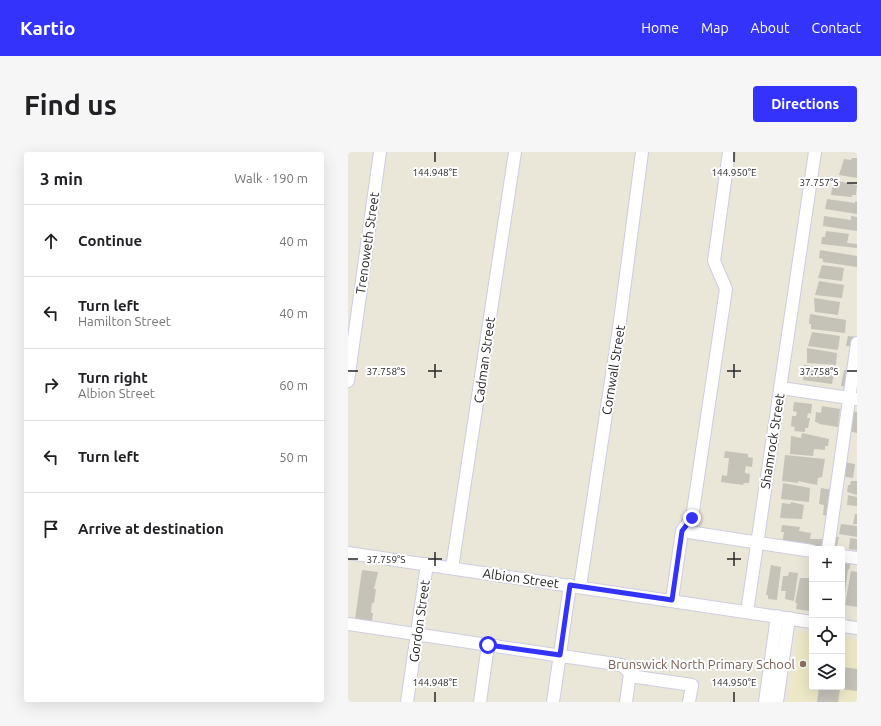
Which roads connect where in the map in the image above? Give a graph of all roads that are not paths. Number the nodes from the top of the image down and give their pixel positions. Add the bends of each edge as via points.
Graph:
1 (380, 152) edge
2 (515, 152) edge
3 (642, 152) edge
4 (729, 152) edge
5 (814, 152) edge
6 (857, 343) edge
7 (348, 381) edge
8 (781, 388) junction
9 (853, 399) edge
10 (682, 531) junction
11 (757, 542) junction
12 (828, 546) edge
13 (809, 551) edge
14 (348, 553) edge
15 (845, 556) edge
16 (857, 558) edge
17 (427, 564) junction
18 (452, 568) junction
19 (575, 586) junction
20 (672, 600) junction
21 (747, 612) junction
22 (783, 617) junction
23 (809, 621) edge
24 (348, 624) edge
25 (845, 626) edge
26 (857, 628) edge
27 (417, 634) junction
28 (488, 645) junction
29 (560, 655) junction
30 (630, 676) junction
31 (407, 702) edge
32 (480, 702) edge
33 (553, 702) edge
34 (626, 702) edge
35 (689, 702) edge
36 (765, 702) edge
37 (777, 702) edge

1 - 7 street, Trenoweth Street
2 - 18 street, Cadman Street
3 - 19 street, Cornwall Street via 620,320
4 - 10 street via 714,261 726,290 692,518
5 - 8 street, Shamrock Street
6 - 9 street
8 - 9 street
8 - 11 street, Shamrock Street
9 - 12 street
10 - 11 street
10 - 20 street
11 - 13 street
11 - 21 street, Shamrock Street
14 - 17 street, Albion Street
15 - 16 street
17 - 18 street, Albion Street
17 - 27 street, Gordon Street
18 - 19 street, Albion Street
19 - 20 street, Albion Street
19 - 29 street, Cornwall Street
20 - 21 street, Albion Street
21 - 22 street, Albion Street
22 - 23 street, Albion Street
22 - 36 street
22 - 37 street
24 - 27 street
25 - 26 street
27 - 28 street
27 - 31 street, Gordon Street
28 - 29 street
28 - 32 street
29 - 30 street via 622,665
29 - 33 street, Cornwall Street
30 - 34 street
30 - 35 street via 692,685

